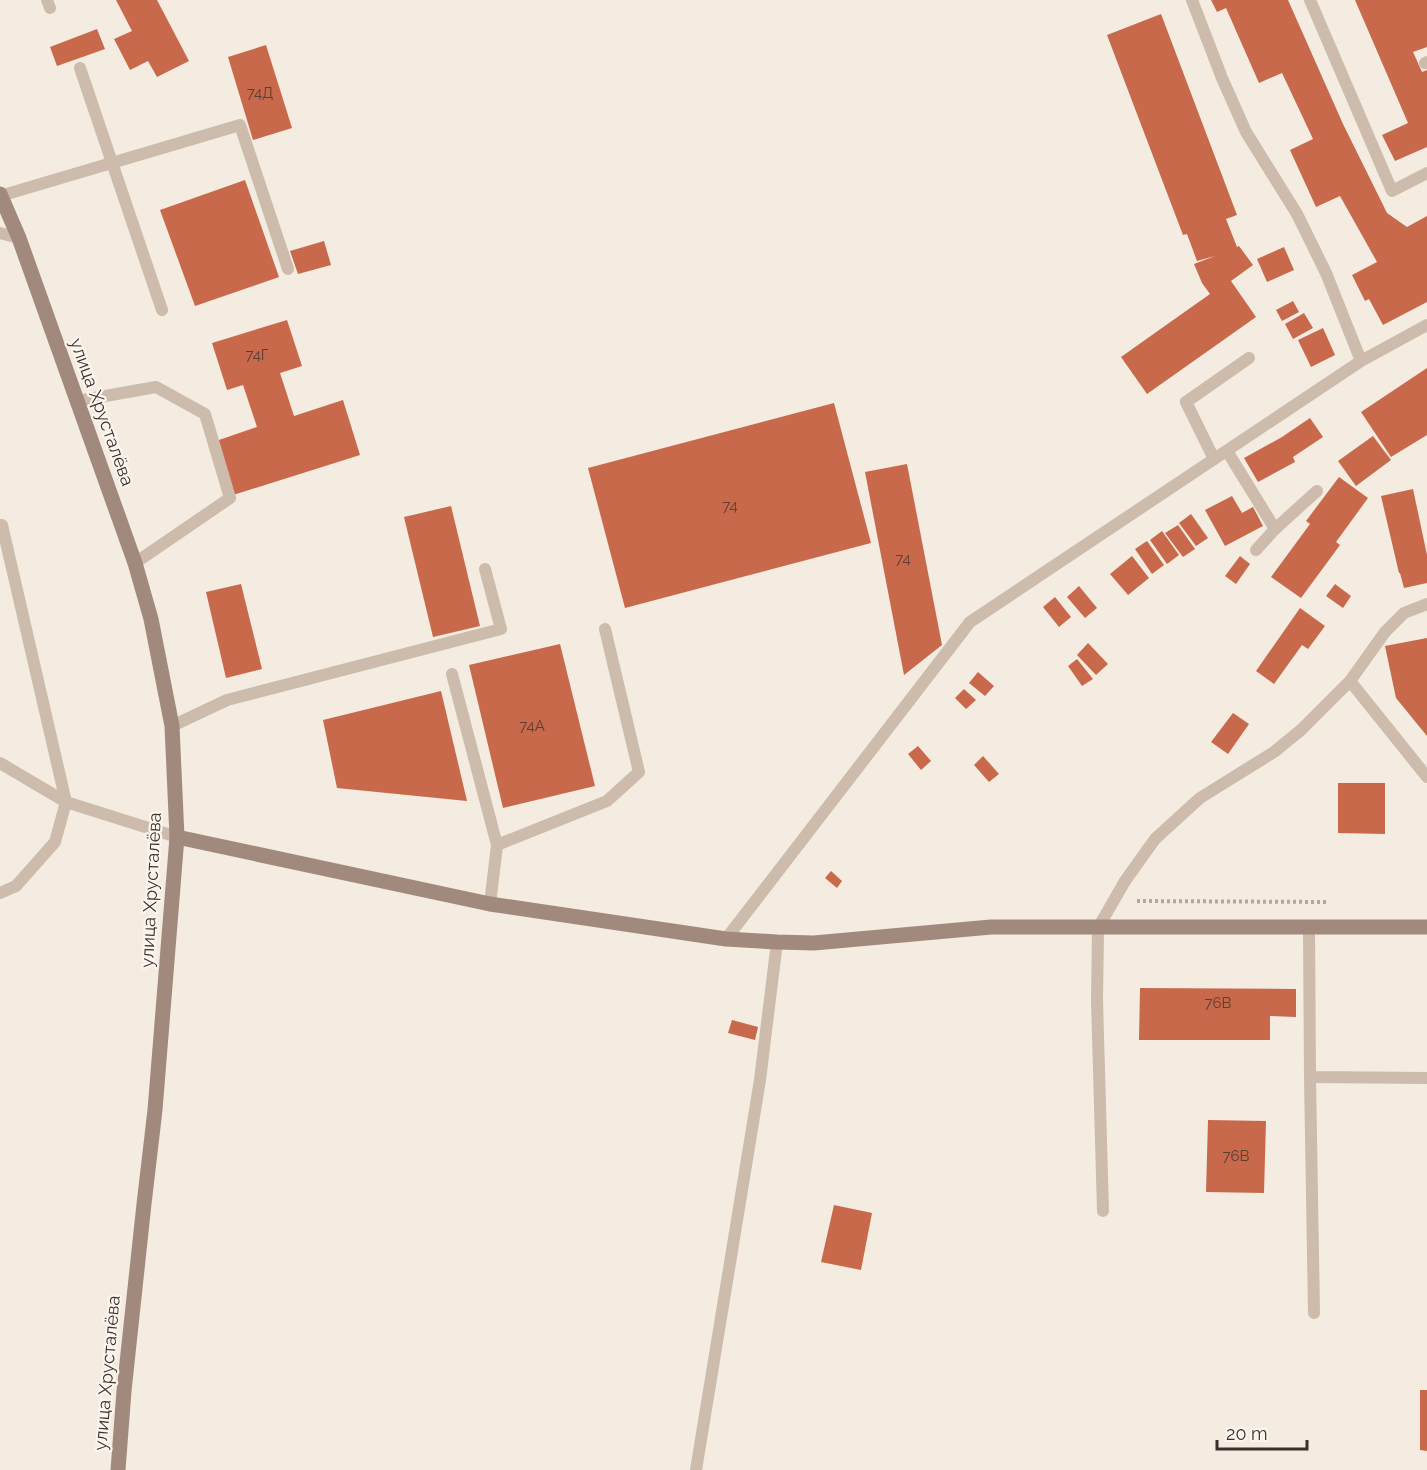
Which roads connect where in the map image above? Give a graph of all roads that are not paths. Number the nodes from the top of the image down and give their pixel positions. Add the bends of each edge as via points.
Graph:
1 (1192, 0) edge
2 (1310, 0) edge
3 (80, 68) dead end
4 (112, 164) junction
5 (1427, 173) edge
6 (0, 195) edge
7 (0, 233) edge
8 (19, 238) junction
9 (288, 269) dead end
10 (162, 310) dead end
11 (1427, 326) edge
12 (1249, 357) dead end
13 (1361, 361) junction
14 (77, 400) junction
15 (1227, 451) junction
16 (1214, 459) junction
17 (1317, 491) dead end
18 (0, 526) edge
19 (1275, 529) junction
20 (1256, 550) dead end
21 (135, 563) junction
22 (485, 568) dead end
23 (1427, 604) edge
24 (605, 630) dead end
25 (452, 674) dead end
26 (1350, 681) junction
27 (172, 726) junction
28 (0, 763) edge
29 (1427, 777) edge
30 (66, 802) junction
31 (177, 837) junction
32 (497, 845) junction
33 (0, 893) edge
34 (490, 904) junction
35 (1098, 927) junction
36 (1309, 927) junction
37 (1427, 927) edge
38 (726, 939) junction
39 (777, 942) junction
40 (1310, 1077) junction
41 (1427, 1078) edge
42 (1102, 1211) dead end
43 (1314, 1313) dead end
44 (118, 1470) edge
45 (696, 1470) edge

1 - 13 lane via 1246,132 1297,214 1326,273
2 - 5 lane via 1392,191
3 - 4 lane
4 - 6 lane
4 - 9 lane via 240,125
4 - 10 lane
6 - 8 main road, улица Хрусталёва
7 - 8 lane
8 - 14 main road, улица Хрусталёва
11 - 13 lane
12 - 16 lane via 1186,402
13 - 15 lane
14 - 21 main road, улица Хрусталёва
14 - 21 lane via 156,387 205,414 230,498
15 - 16 lane
15 - 19 lane
16 - 38 lane via 970,622
17 - 19 lane
18 - 30 lane
19 - 20 lane
21 - 27 main road, улица Хрусталёва via 151,619
22 - 27 lane via 501,629 227,700
23 - 26 lane via 1404,613 1385,632
24 - 32 lane via 639,772 607,801
25 - 32 lane
26 - 29 lane
26 - 35 lane via 1274,752 1200,798 1155,839
27 - 31 main road, улица Хрусталёва
28 - 30 lane
30 - 31 lane
30 - 33 lane via 55,842 16,886
31 - 34 main road
31 - 44 main road, улица Хрусталёва via 155,1110
32 - 34 lane
34 - 38 main road
35 - 36 main road
35 - 39 main road via 991,927 814,943
35 - 42 lane
36 - 37 main road
36 - 40 lane
38 - 39 main road
39 - 45 lane via 760,1080
40 - 41 lane
40 - 43 lane

